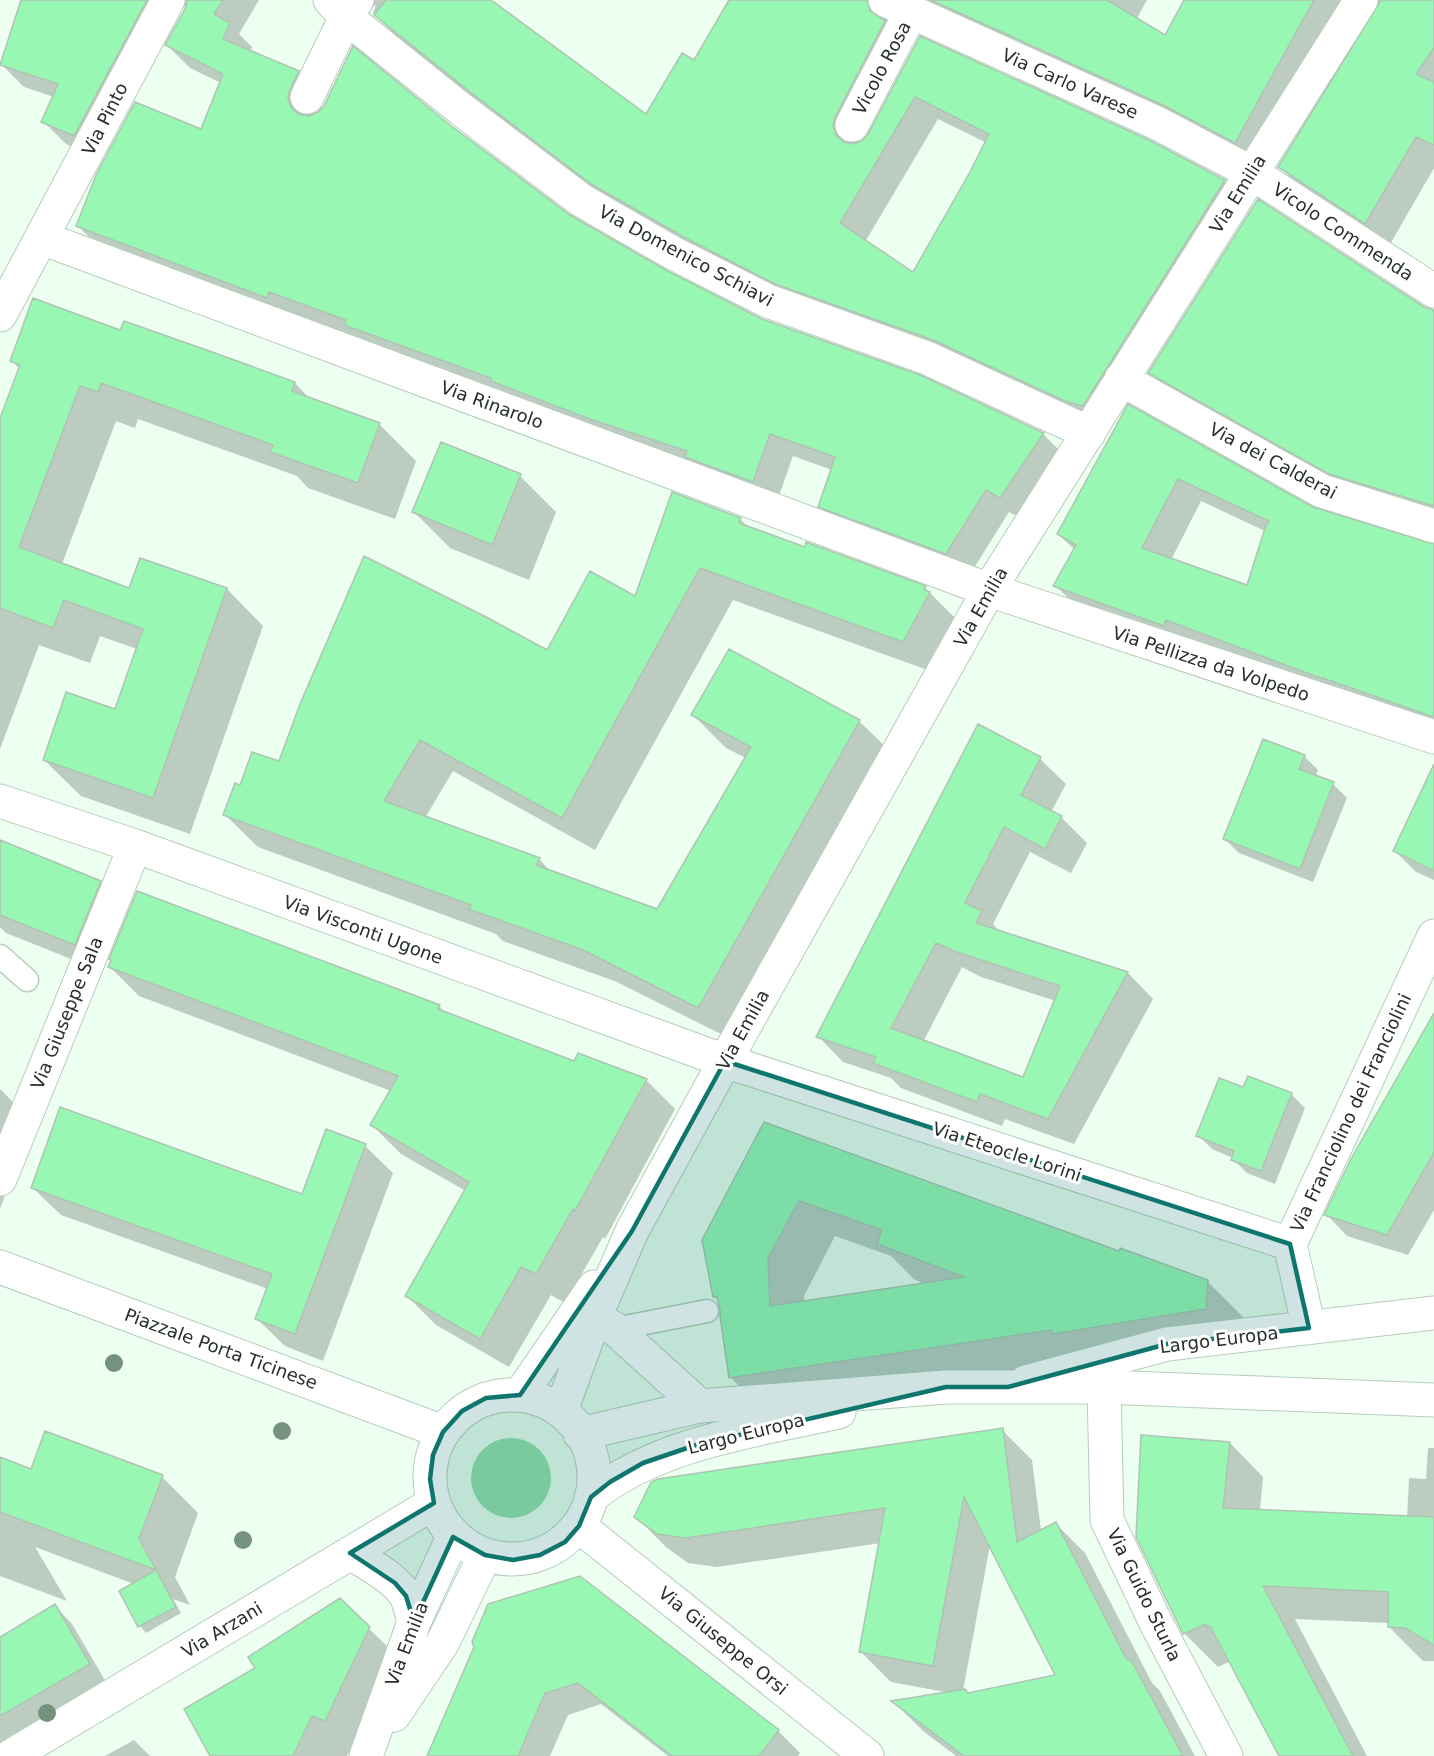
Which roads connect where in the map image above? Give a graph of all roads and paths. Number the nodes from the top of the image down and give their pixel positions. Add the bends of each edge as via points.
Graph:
1 (168, 0) edge
2 (1360, 0) edge
3 (344, 6) edge
4 (913, 7) edge
5 (307, 97) dead end
6 (852, 125) dead end
7 (1252, 173) junction
8 (42, 238) junction
9 (0, 264) edge
10 (1434, 291) edge
11 (0, 315) edge
12 (1121, 379) junction
13 (1089, 433) junction
14 (1434, 526) edge
15 (989, 590) junction
16 (1434, 737) edge
17 (0, 801) edge
18 (135, 846) junction
19 (1434, 936) edge
20 (0, 956) edge
21 (27, 980) dead end
22 (725, 1061) junction
23 (0, 1179) edge
24 (632, 1231) junction
25 (1290, 1244) junction
26 (0, 1267) edge
27 (707, 1311) dead end
28 (1434, 1312) edge
29 (605, 1323) junction
30 (1309, 1328) junction
31 (946, 1387) junction
32 (1008, 1387) junction
33 (1104, 1387) junction
34 (520, 1395) junction
35 (1434, 1400) edge
36 (700, 1406) junction
37 (570, 1422) junction
38 (443, 1432) junction
39 (434, 1503) junction
40 (585, 1512) junction
41 (453, 1537) junction
42 (350, 1553) junction
43 (485, 1555) junction
44 (414, 1622) junction
45 (367, 1755) edge
46 (11, 1756) edge
47 (867, 1756) edge
48 (1226, 1756) edge

1 - 8 street, Via Pinto
2 - 7 street, Via Emilia
3 - 5 street
3 - 13 street, Via Domenico Schiavi via 462,111 581,200 673,253 768,301 927,358
4 - 6 street, Vicolo Rosa
4 - 7 street, Via Carlo Varese via 1157,123
7 - 10 street, Vicolo Commenda
7 - 12 street, Via Emilia
8 - 9 street
8 - 11 street, Via Pinto
8 - 15 street, Via Rinarolo
12 - 13 street, Via Emilia
12 - 14 street, Via dei Calderai via 1322,491
13 - 15 street, Via Emilia
15 - 16 street, Via Pellizza da Volpedo
15 - 22 street, Via Emilia
17 - 18 street, Via Visconti Ugone
18 - 22 street, Via Visconti Ugone
18 - 23 street, Via Giuseppe Sala
19 - 25 street, Via Franciolino dei Franciolini
20 - 21 lane
22 - 24 street, Via Emilia
22 - 25 street, Via Eteocle Lorini
24 - 29 street, Via Emilia
24 - 34 street, Via Emilia
25 - 30 street, Via Franciolino dei Franciolini
26 - 38 street, Piazzale Porta Ticinese
27 - 29 lane
28 - 30 street, Largo Europa
29 - 36 street
29 - 37 street, Via Emilia
30 - 32 street, Largo Europa via 1167,1344
31 - 32 street, Largo Europa
31 - 36 street, Largo Europa
31 - 40 street, Largo Europa via 696,1445 643,1463 610,1482
32 - 33 street, Largo Europa
33 - 35 street, Largo Europa
33 - 48 street, Via Guido Sturla via 1107,1520
34 - 37 street via 535,1398
34 - 38 street via 486,1398 462,1411
36 - 37 street, Largo Europa
37 - 40 street via 593,1458 596,1486
38 - 39 street via 433,1455 430,1479
39 - 41 street
39 - 42 street, Via Arzani
40 - 43 street via 565,1542 540,1555 513,1560
40 - 47 street, Via Giuseppe Orsi
41 - 43 street
41 - 44 street, Via Emilia
42 - 44 street via 395,1583 406,1596
42 - 46 street, Via Arzani
43 - 45 street, Via Emilia via 443,1642
44 - 45 street, Via Emilia

